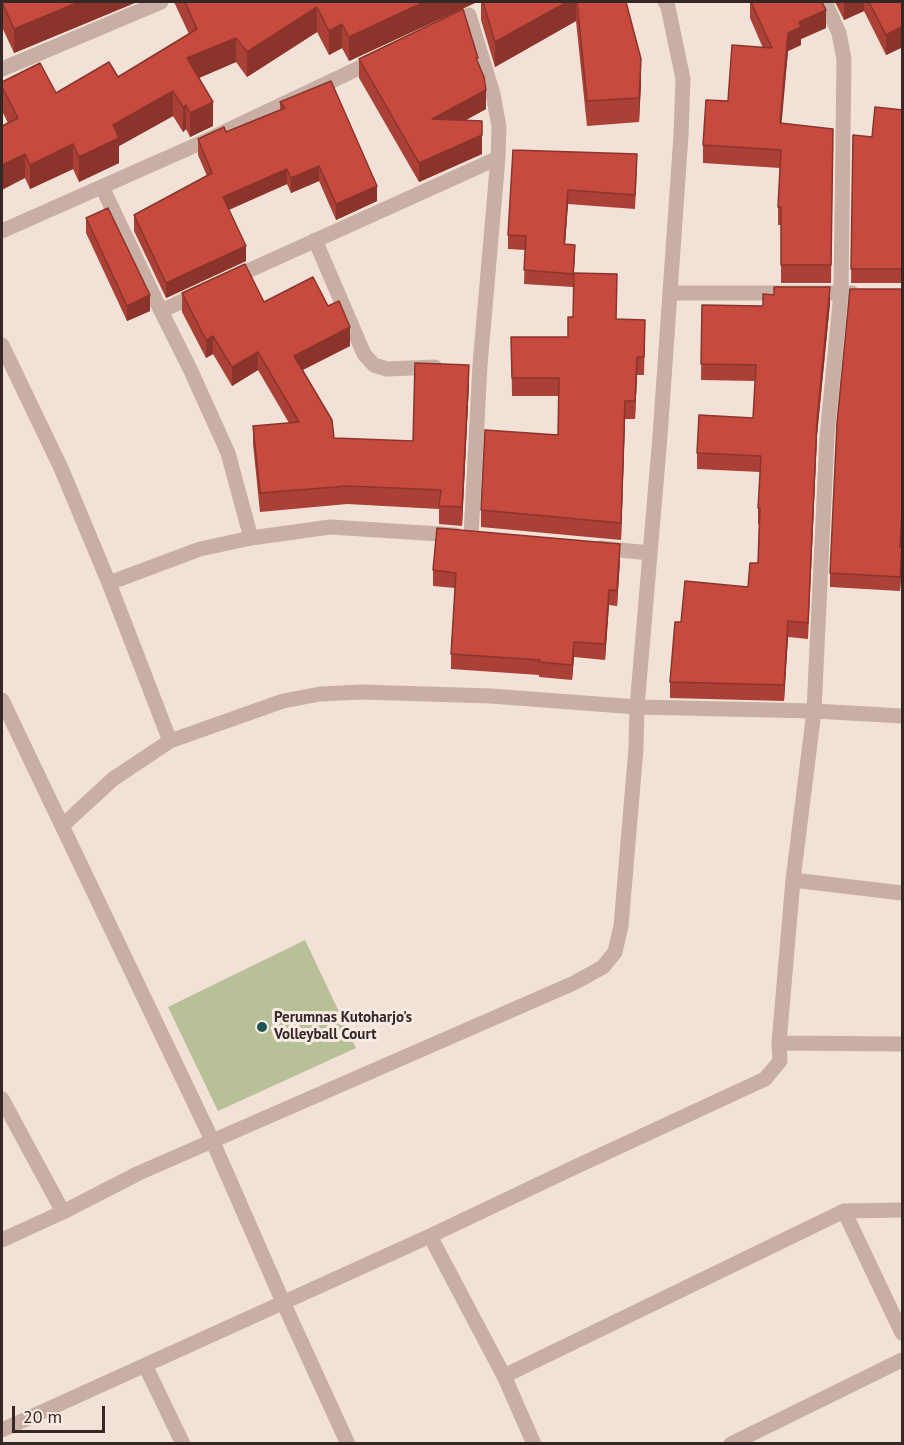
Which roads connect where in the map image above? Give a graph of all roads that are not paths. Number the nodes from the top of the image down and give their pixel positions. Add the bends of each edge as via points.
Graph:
1 (161, 2) edge
2 (665, 2) edge
3 (825, 2) edge
4 (469, 15) dead end
5 (395, 50) edge
6 (2, 69) edge
7 (498, 158) junction
8 (102, 187) junction
9 (2, 231) edge
10 (315, 240) junction
11 (842, 293) junction
12 (862, 293) edge
13 (670, 294) junction
14 (161, 311) junction
15 (2, 345) edge
16 (445, 367) edge
17 (251, 538) junction
18 (591, 547) edge
19 (650, 553) junction
20 (109, 583) junction
21 (2, 700) edge
22 (637, 707) junction
23 (814, 711) junction
24 (903, 716) edge
25 (171, 741) junction
26 (62, 826) junction
27 (793, 880) junction
28 (903, 892) edge
29 (779, 1043) junction
30 (903, 1044) edge
31 (2, 1099) edge
32 (212, 1140) junction
33 (844, 1210) junction
34 (903, 1210) edge
35 (63, 1212) junction
36 (430, 1236) junction
37 (2, 1240) edge
38 (283, 1302) junction
39 (903, 1333) edge
40 (903, 1360) edge
41 (145, 1365) junction
42 (504, 1376) junction
43 (2, 1430) edge
44 (183, 1443) edge
45 (348, 1443) edge
46 (534, 1443) edge
47 (731, 1443) edge

1 - 6 street
2 - 13 street via 683,79
3 - 11 street via 839,33 844,59
4 - 7 street via 493,94 499,127
5 - 8 street
7 - 10 street
7 - 17 street via 474,365 477,536 330,527
8 - 9 street
8 - 14 street
10 - 14 street
10 - 16 street via 364,354 374,365 387,369
11 - 12 street
11 - 13 street
11 - 23 street via 827,436
13 - 19 street
14 - 17 street via 228,453
15 - 20 street
17 - 20 street via 200,549
18 - 19 street
19 - 22 street
20 - 25 street
21 - 26 street
22 - 23 street
22 - 25 street via 491,696 320,694 283,701
22 - 32 street via 621,926 615,952 603,967
23 - 24 street
23 - 27 street
25 - 26 street via 113,779
26 - 32 street
27 - 28 street
27 - 29 street
29 - 30 street
29 - 36 street via 780,1060 765,1079
31 - 35 street
32 - 35 street
32 - 38 street
33 - 34 street
33 - 39 street
33 - 42 street
35 - 37 street
36 - 38 street
36 - 42 street
38 - 41 street
38 - 45 street
40 - 47 street
41 - 43 street
41 - 44 street
42 - 46 street

